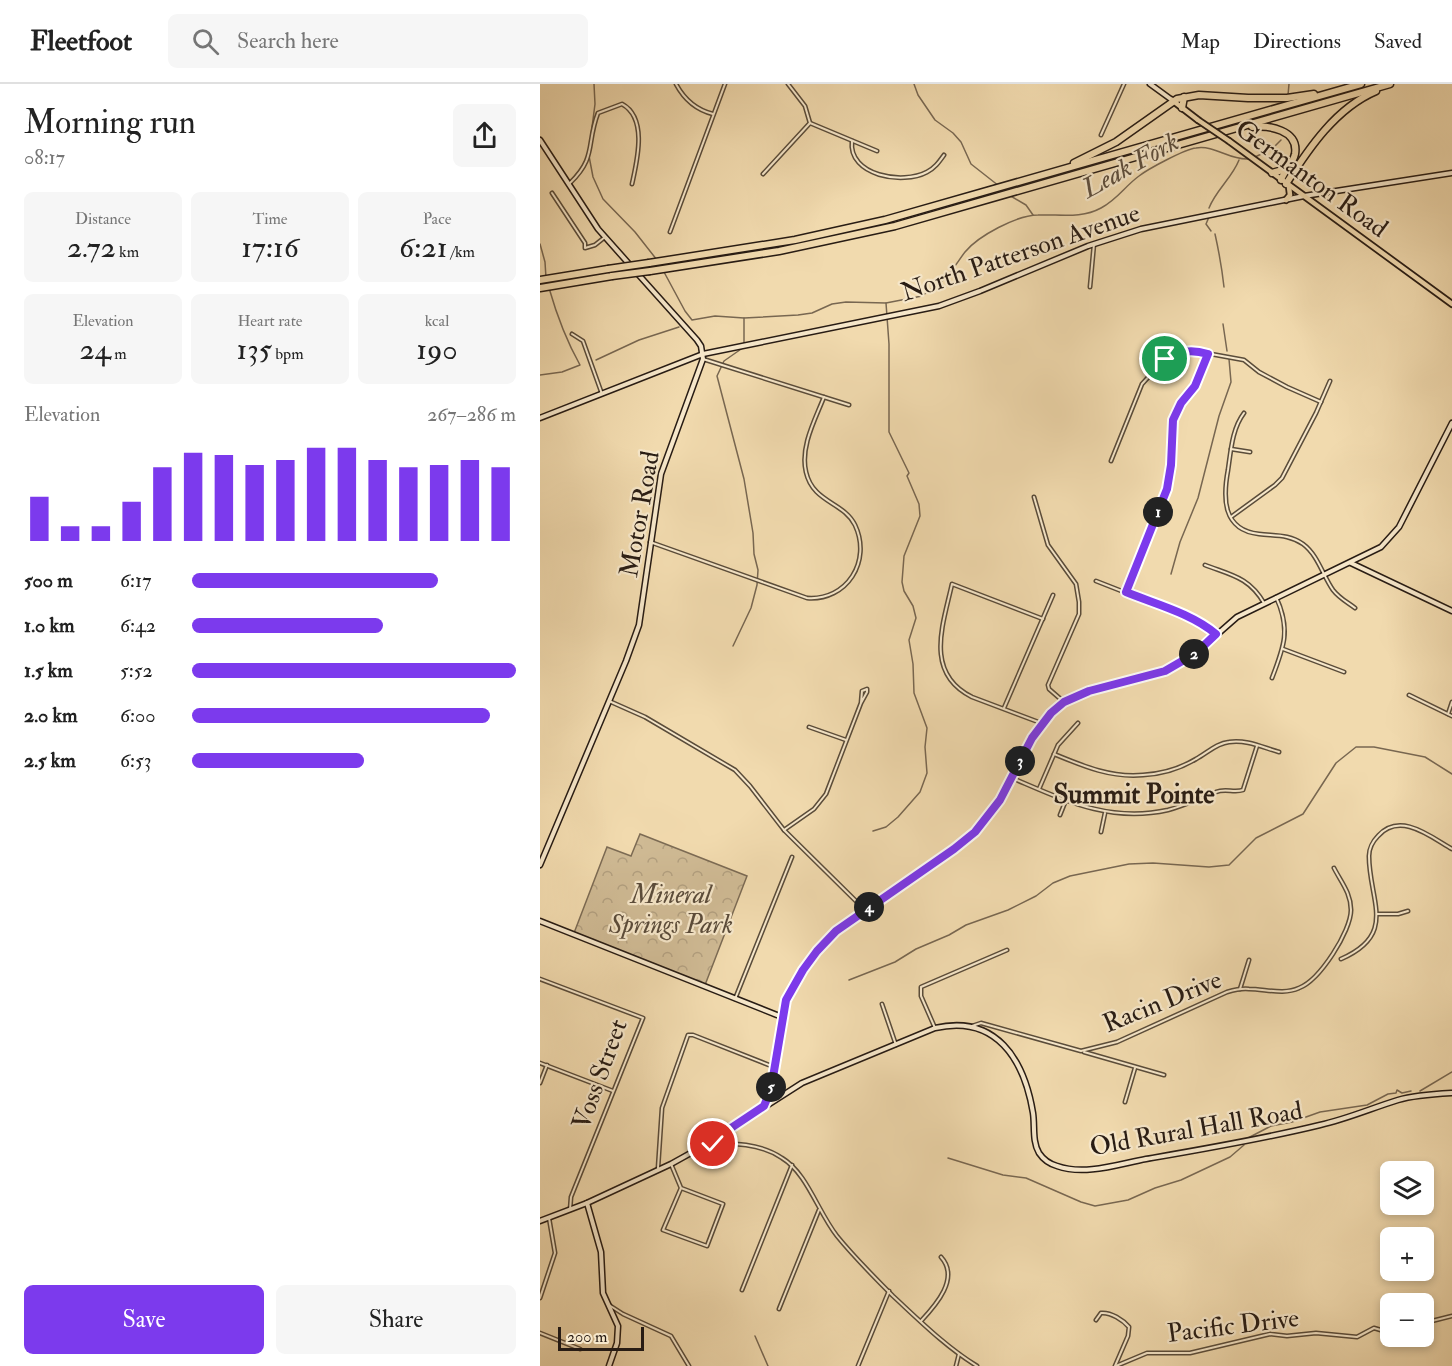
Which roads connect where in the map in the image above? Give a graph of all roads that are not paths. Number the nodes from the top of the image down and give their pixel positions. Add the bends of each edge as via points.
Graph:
1 (676, 84) edge
2 (725, 84) edge
3 (788, 84) edge
4 (1124, 84) edge
5 (1150, 84) edge
6 (1361, 84) edge
7 (1390, 84) edge
8 (1398, 84) edge
9 (1347, 88) junction
10 (1184, 97) junction
11 (1173, 100) junction
12 (1182, 108) junction
13 (713, 114) junction
14 (810, 123) junction
15 (1234, 130) junction
16 (1101, 135) dead end
17 (540, 140) edge
18 (852, 141) junction
19 (877, 152) dead end
20 (944, 155) dead end
21 (1286, 168) junction
22 (1054, 172) junction
23 (1272, 173) junction
24 (1452, 173) edge
25 (763, 174) dead end
26 (1285, 183) junction
27 (632, 184) dead end
28 (568, 185) junction
29 (552, 194) dead end
30 (1304, 196) junction
31 (1286, 200) junction
32 (670, 232) dead end
33 (605, 237) junction
34 (1094, 244) junction
35 (540, 280) edge
36 (1090, 287) dead end
37 (540, 288) edge
38 (1452, 304) edge
39 (572, 334) dead end
40 (703, 354) junction
41 (1208, 354) junction
42 (703, 359) junction
43 (1330, 381) dead end
44 (602, 394) junction
45 (824, 396) junction
46 (1321, 402) junction
47 (849, 405) dead end
48 (1244, 413) dead end
49 (540, 418) edge
50 (1452, 423) edge
51 (1231, 449) junction
52 (1250, 452) dead end
53 (1110, 461) dead end
54 (1034, 496) dead end
55 (1230, 517) junction
56 (650, 542) junction
57 (1350, 563) junction
58 (1205, 565) dead end
59 (1324, 575) junction
60 (1096, 581) dead end
61 (1126, 592) junction
62 (1053, 595) dead end
63 (1276, 597) junction
64 (1264, 603) junction
65 (1354, 608) dead end
66 (1452, 611) edge
67 (1043, 619) junction
68 (1216, 634) junction
69 (1283, 649) junction
70 (1344, 672) dead end
71 (1272, 678) dead end
72 (1409, 695) dead end
73 (609, 701) junction
74 (1064, 702) junction
75 (1452, 702) edge
76 (861, 703) dead end
77 (1004, 709) junction
78 (1447, 714) junction
79 (1452, 716) edge
80 (1041, 723) junction
81 (1078, 723) dead end
82 (809, 727) dead end
83 (846, 741) junction
84 (1257, 746) junction
85 (1279, 752) dead end
86 (1053, 754) junction
87 (1012, 778) junction
88 (1039, 789) junction
89 (1066, 801) junction
90 (1105, 813) junction
91 (1060, 815) dead end
92 (784, 830) junction
93 (1101, 832) dead end
94 (1452, 849) edge
95 (792, 857) dead end
96 (540, 865) edge
97 (1334, 868) dead end
98 (865, 910) junction
99 (1408, 911) dead end
100 (1377, 914) junction
101 (540, 921) edge
102 (1007, 950) dead end
103 (1341, 959) dead end
104 (1248, 960) dead end
105 (540, 979) edge
106 (1240, 989) junction
107 (735, 999) junction
108 (882, 1004) dead end
109 (782, 1017) junction
110 (972, 1026) junction
111 (935, 1028) junction
112 (896, 1045) junction
113 (1081, 1051) junction
114 (540, 1063) edge
115 (547, 1065) junction
116 (774, 1067) junction
117 (1136, 1068) junction
118 (1164, 1075) dead end
119 (540, 1083) edge
120 (614, 1092) junction
121 (1452, 1093) edge
122 (1125, 1102) dead end
123 (764, 1106) junction
124 (707, 1144) junction
125 (671, 1164) junction
126 (792, 1165) junction
127 (658, 1168) junction
128 (681, 1188) junction
129 (587, 1203) junction
130 (570, 1210) junction
131 (819, 1210) junction
132 (549, 1218) junction
133 (540, 1221) edge
134 (942, 1257) dead end
135 (742, 1290) dead end
136 (889, 1292) junction
137 (540, 1298) edge
138 (609, 1305) junction
139 (779, 1309) dead end
140 (1452, 1316) edge
141 (1096, 1320) dead end
142 (1434, 1320) edge
143 (920, 1322) junction
144 (1380, 1330) edge
145 (540, 1333) edge
146 (580, 1349) dead end
147 (959, 1354) junction
148 (609, 1366) edge
149 (689, 1366) edge
150 (858, 1366) edge
151 (957, 1366) edge
152 (977, 1366) edge
153 (1115, 1366) edge

1 - 13 street via 694,105
2 - 13 street
3 - 14 street via 805,106
4 - 16 street
5 - 11 main road, Germanton Road
6 - 9 highway
7 - 15 highway
8 - 26 highway via 1367,96 1342,112
9 - 10 highway via 1287,98
9 - 22 highway
10 - 11 highway
10 - 12 highway
11 - 12 main road, Germanton Road
11 - 22 highway via 1116,142
12 - 23 main road, Germanton Road, bridge
13 - 32 street
14 - 18 street
14 - 25 street
15 - 21 highway via 1268,126 1285,133 1296,151
15 - 37 highway, bridge via 867,233
17 - 28 main road
18 - 19 street
18 - 20 street via 859,163 890,177 928,172
21 - 23 highway
21 - 26 highway
22 - 35 highway, bridge via 855,227
23 - 26 main road, Germanton Road
24 - 30 main road, North Patterson Avenue
26 - 30 main road, Germanton Road
26 - 31 main road via 1291,193
27 - 28 street via 639,134 631,111 622,104 598,113 587,163
28 - 33 main road
29 - 33 street via 585,248
30 - 31 main road, North Patterson Avenue
30 - 38 main road, Germanton Road
31 - 34 main road, North Patterson Avenue via 1141,229
33 - 40 main road via 689,330
34 - 36 street
34 - 40 main road, North Patterson Avenue via 939,306
39 - 44 street via 583,341
40 - 42 main road, Motor Road
40 - 44 main road, North Patterson Avenue
41 - 46 street via 1244,360 1259,372
41 - 53 street via 1190,350 1175,354 1149,375
41 - 61 street via 1195,386 1173,420 1167,489
42 - 45 street
42 - 56 main road, Motor Road via 661,474
43 - 46 street
44 - 49 main road, North Patterson Avenue
45 - 47 street
45 - 56 street via 806,445 804,463 812,488 852,519 858,532 860,561 844,587 823,597 804,597
46 - 55 street via 1280,481
48 - 51 street via 1236,424
50 - 57 main road via 1396,531 1381,547
51 - 52 street
51 - 55 street via 1224,493
54 - 74 street via 1048,545 1078,591 1079,614 1048,685
55 - 59 street via 1251,532 1282,535 1301,543
56 - 73 main road, Motor Road via 639,625
57 - 59 main road
57 - 66 main road
58 - 64 street via 1247,582
59 - 63 main road
59 - 65 street via 1337,595
60 - 61 street
61 - 68 street via 1193,619
62 - 67 street
63 - 64 main road
63 - 69 street via 1285,623
64 - 68 main road
67 - 77 street
67 - 77 street via 952,584 940,640 944,670 962,691
68 - 74 main road via 1196,653 1165,671 1089,691
69 - 70 street
69 - 71 street
72 - 78 street
73 - 92 street via 656,722 731,767
73 - 96 main road, Motor Road
74 - 80 main road
75 - 78 street
76 - 83 street
77 - 80 street
78 - 79 street
80 - 87 main road
81 - 86 street
82 - 83 street
83 - 92 street via 820,802
84 - 85 street
84 - 86 street via 1229,742 1167,771 1142,775 1105,773
84 - 90 street via 1243,790 1218,790 1169,810
86 - 88 street
87 - 88 street
87 - 98 main road via 975,832
88 - 89 street
89 - 90 street
89 - 91 street
90 - 93 street
92 - 98 street
94 - 100 street via 1409,825 1381,832 1369,854
95 - 107 street
97 - 106 street, Racin Drive via 1348,892 1351,911 1330,958 1300,988
98 - 109 main road via 817,951 793,986
99 - 100 street
100 - 103 street via 1370,938 1360,949
101 - 107 main road
102 - 111 street via 921,987
104 - 106 street
105 - 120 street, Voss Street via 643,1018
106 - 113 street, Racin Drive via 1117,1042
107 - 109 main road
108 - 112 street
109 - 116 main road
110 - 111 main road, Old Rural Hall Road via 951,1024
110 - 113 street, Racin Drive via 981,1023
110 - 121 main road, Old Rural Hall Road via 998,1038 1014,1058 1026,1085 1039,1153 1048,1162 1068,1169 1098,1168 1262,1138 1322,1125 1413,1097
111 - 112 main road, Old Rural Hall Road
112 - 123 main road, Old Rural Hall Road via 802,1083
113 - 117 street
114 - 115 street
115 - 119 street
115 - 120 street
116 - 123 main road
116 - 127 street via 688,1035 662,1108
117 - 118 street
117 - 122 street
120 - 130 street, Voss Street via 571,1197
123 - 124 main road, Old Rural Hall Road
124 - 125 main road, Old Rural Hall Road
124 - 126 street via 755,1146
125 - 127 main road, Old Rural Hall Road
125 - 128 street
126 - 131 street
126 - 135 street
127 - 129 main road, Old Rural Hall Road
128 - 128 street via 663,1230 707,1246 723,1204
129 - 130 main road, Old Rural Hall Road
129 - 138 main road via 600,1245 602,1288
130 - 132 main road, Old Rural Hall Road
131 - 136 street via 847,1248
131 - 139 street
132 - 133 main road, Old Rural Hall Road
132 - 137 street via 555,1253
134 - 143 street via 948,1269 945,1289
136 - 143 street
136 - 150 street
138 - 148 main road via 618,1332
138 - 149 street via 671,1336
140 - 142 street
141 - 153 street via 1104,1312 1129,1327
143 - 147 street
144 - 153 street, Pacific Drive via 1374,1328 1357,1337 1270,1334 1190,1353 1147,1353
145 - 146 street
147 - 151 street
147 - 152 street

